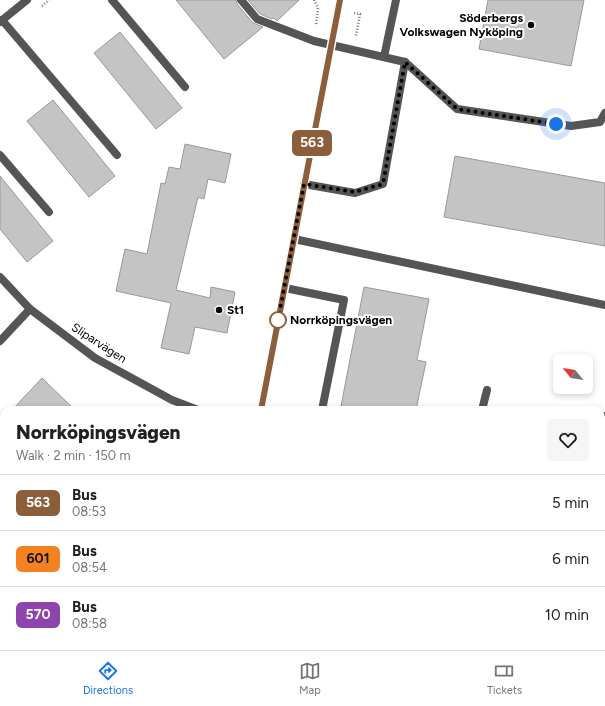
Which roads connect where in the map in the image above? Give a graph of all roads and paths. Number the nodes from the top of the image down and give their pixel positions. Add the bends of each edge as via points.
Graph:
1 (27, 0) edge
2 (112, 0) edge
3 (241, 0) edge
4 (340, 0) edge
5 (396, 0) edge
6 (1, 21) edge
7 (331, 44) junction
8 (384, 58) junction
9 (405, 62) junction
10 (185, 87) dead end
11 (605, 113) edge
12 (0, 155) edge
13 (117, 156) dead end
14 (304, 184) junction
15 (49, 212) dead end
16 (294, 239) junction
17 (0, 277) edge
18 (285, 288) junction
19 (605, 305) edge
20 (30, 309) junction
21 (0, 340) edge
22 (487, 390) dead end
23 (188, 406) edge
24 (262, 406) edge
25 (323, 406) edge
26 (483, 406) edge

1 - 6 street
2 - 10 street
3 - 7 street via 257,19
4 - 7 street
5 - 8 street
6 - 13 street
7 - 8 street
7 - 14 street
8 - 9 street
9 - 11 street via 457,109 571,126 600,122
9 - 14 street via 383,184 355,192
12 - 15 street
14 - 16 street
16 - 18 street
16 - 19 street
17 - 20 street, Sliparvägen
18 - 24 street
18 - 25 street via 344,300
20 - 21 street
20 - 23 street, Sliparvägen via 95,358
22 - 26 street

